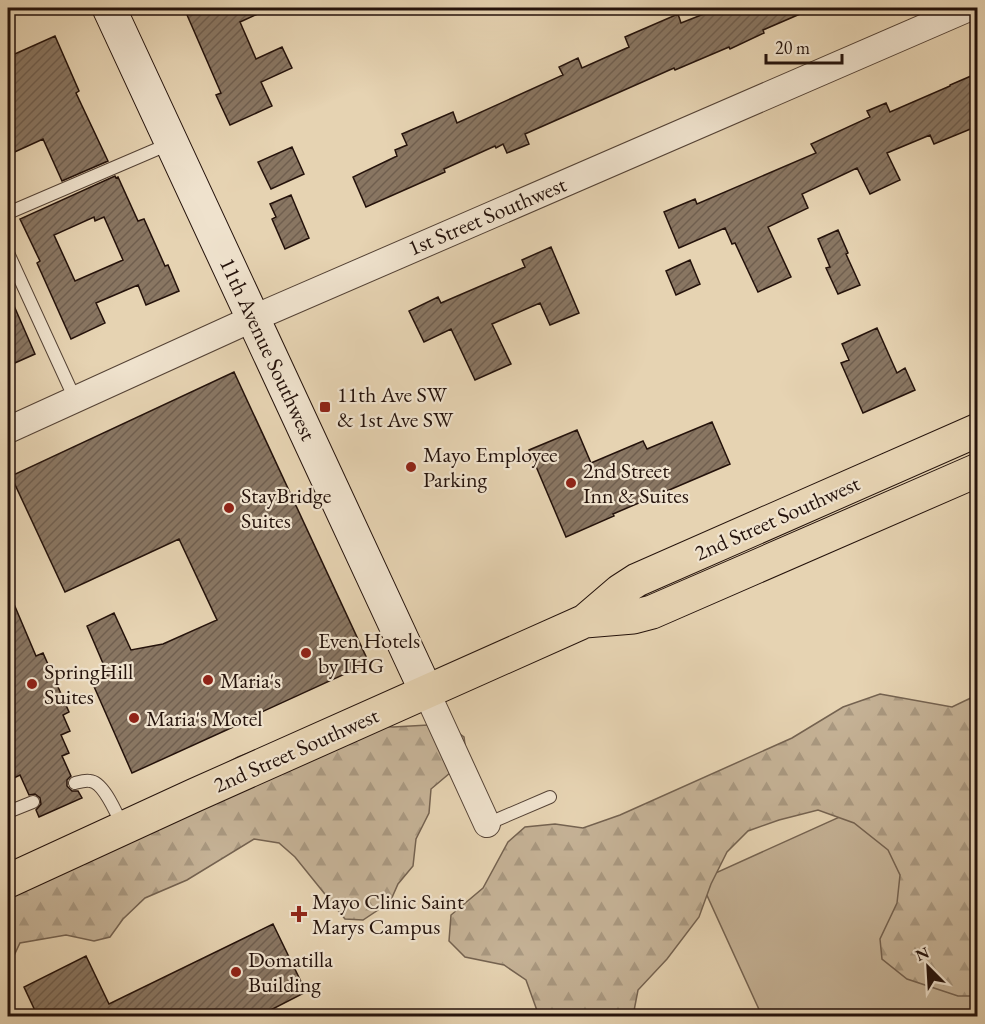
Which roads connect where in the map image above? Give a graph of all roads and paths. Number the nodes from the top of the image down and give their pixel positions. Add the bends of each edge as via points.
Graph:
1 (109, 8) edge
2 (969, 8) edge
3 (172, 143) junction
4 (8, 213) edge
5 (8, 253) edge
6 (254, 318) junction
7 (75, 399) junction
8 (8, 430) edge
9 (978, 430) edge
10 (978, 470) edge
11 (585, 621) junction
12 (426, 691) junction
13 (75, 783) dead end
14 (550, 797) dead end
15 (33, 802) dead end
16 (8, 812) edge
17 (487, 824) joint
18 (123, 828) junction
19 (8, 881) edge

1 - 3 main road, 11th Avenue Southwest
2 - 6 street, 1st Street Southwest
3 - 4 lane
3 - 6 main road, 11th Avenue Southwest
5 - 7 lane
6 - 7 street, 1st Street Southwest
6 - 12 main road, 11th Avenue Southwest
7 - 8 street, 1st Street Southwest
9 - 11 main road, 2nd Street Southwest via 637,580
10 - 11 main road, 2nd Street Southwest via 652,612
11 - 12 main road, 2nd Street Southwest
12 - 17 street
12 - 18 main road, 2nd Street Southwest
13 - 18 lane via 90,780 97,784
14 - 17 lane
15 - 16 lane
18 - 19 main road, 2nd Street Southwest

